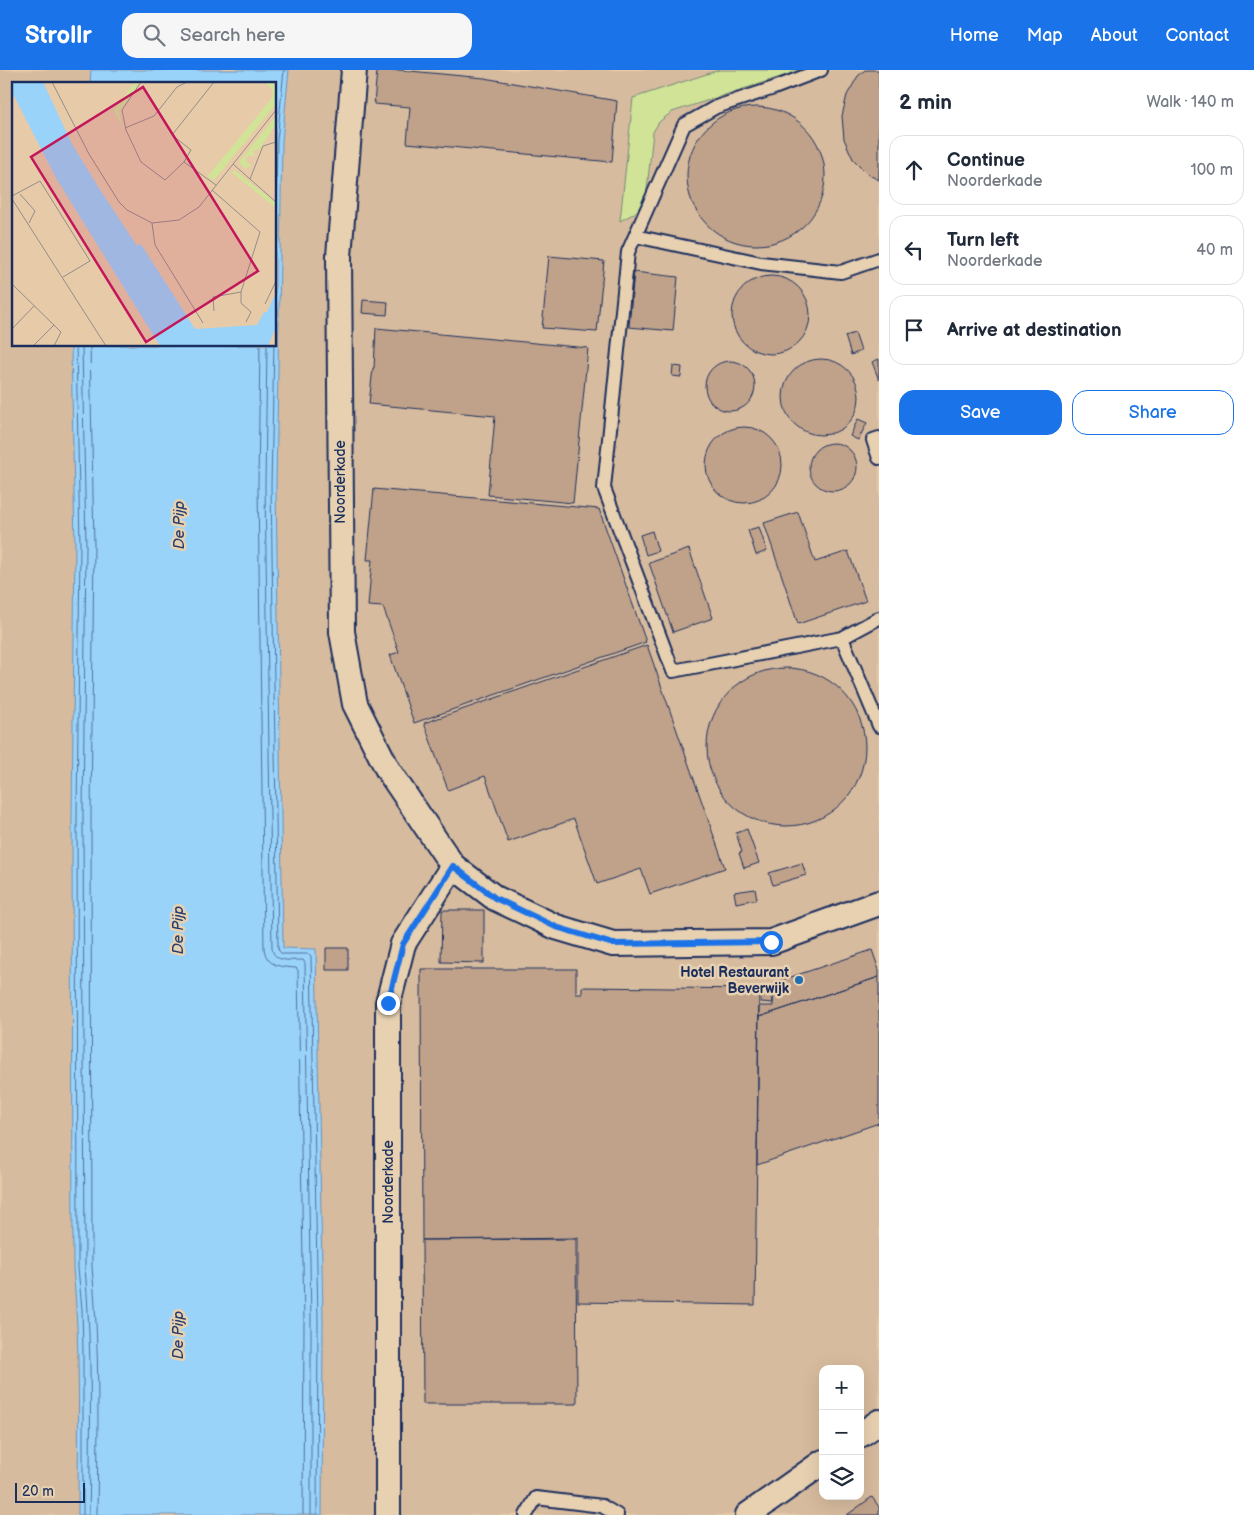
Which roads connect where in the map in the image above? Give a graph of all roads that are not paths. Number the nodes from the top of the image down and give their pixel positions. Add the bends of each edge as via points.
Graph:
1 (354, 70) edge
2 (821, 70) edge
3 (635, 236) junction
4 (879, 259) edge
5 (879, 438) edge
6 (879, 458) edge
7 (879, 618) edge
8 (842, 638) junction
9 (879, 726) edge
10 (453, 866) junction
11 (879, 903) edge
12 (879, 1422) edge
13 (864, 1432) edge
14 (819, 1465) edge
15 (388, 1515) edge
16 (526, 1515) edge
17 (617, 1515) edge
18 (748, 1515) edge

1 - 10 street, Noorderkade via 339,256 342,632 355,704 388,770
2 - 3 lane via 716,106 684,125
3 - 4 lane via 761,263 841,272
3 - 8 lane via 628,252 604,488 673,671
5 - 6 lane via 873,440
7 - 8 lane
8 - 9 lane
10 - 11 street, Noorderkade via 495,898 556,927 613,944 771,942
10 - 15 street, Noorderkade via 403,944 388,1003
12 - 13 street
14 - 18 street
16 - 17 lane via 536,1498 602,1506

